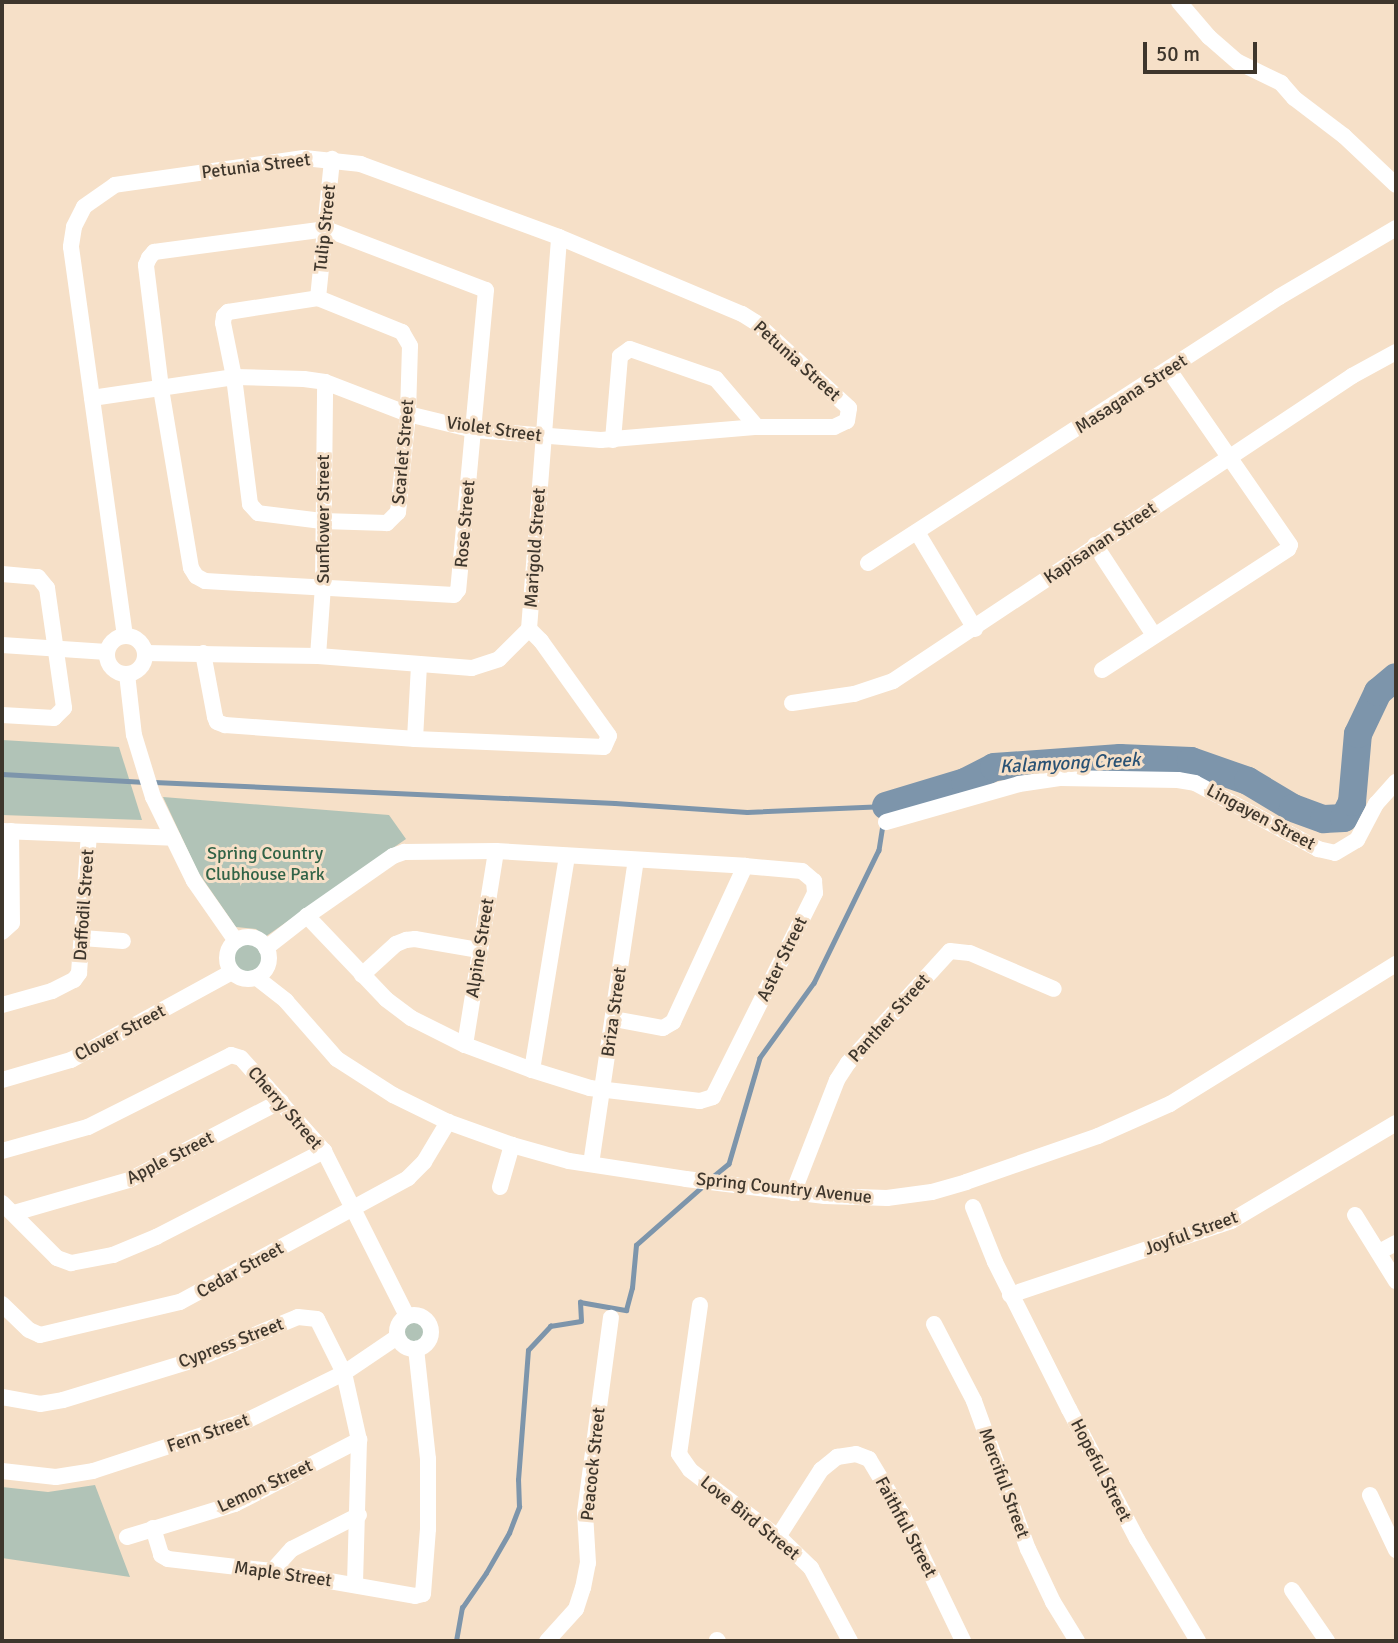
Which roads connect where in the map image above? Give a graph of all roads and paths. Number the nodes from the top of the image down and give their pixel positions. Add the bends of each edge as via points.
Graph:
1 (1179, 2) edge
2 (332, 159) junction
3 (1396, 185) edge
4 (1396, 228) edge
5 (326, 229) junction
6 (559, 237) junction
7 (318, 298) junction
8 (1396, 352) edge
9 (1169, 370) junction
10 (234, 377) junction
11 (325, 382) junction
12 (161, 387) junction
13 (92, 398) junction
14 (849, 408) joint
15 (408, 414) junction
16 (757, 427) junction
17 (474, 430) junction
18 (544, 437) junction
19 (614, 440) junction
20 (1230, 457) junction
21 (322, 521) junction
22 (917, 532) junction
23 (1095, 545) junction
24 (868, 564) dead end
25 (2, 574) edge
26 (323, 587) junction
27 (529, 629) junction
28 (975, 629) junction
29 (125, 635) junction
30 (1154, 635) junction
31 (2, 645) edge
32 (55, 649) junction
33 (107, 652) junction
34 (145, 653) junction
35 (203, 653) junction
36 (318, 656) junction
37 (419, 664) junction
38 (1102, 670) dead end
39 (127, 674) junction
40 (792, 703) dead end
41 (2, 715) edge
42 (415, 739) junction
43 (1396, 782) edge
44 (886, 822) dead end
45 (7, 831) edge
46 (89, 835) junction
47 (173, 838) junction
48 (496, 851) junction
49 (567, 856) junction
50 (636, 860) junction
51 (745, 866) junction
52 (307, 916) junction
53 (2, 932) edge
54 (82, 938) junction
55 (123, 941) dead end
56 (236, 941) junction
57 (266, 948) junction
58 (479, 950) junction
59 (1396, 964) edge
60 (232, 972) junction
61 (362, 975) junction
62 (257, 978) junction
63 (1054, 989) dead end
64 (2, 1005) edge
65 (614, 1019) junction
66 (465, 1045) junction
67 (532, 1070) junction
68 (2, 1080) edge
69 (603, 1091) junction
70 (281, 1101) junction
71 (448, 1122) junction
72 (1396, 1123) edge
73 (512, 1145) junction
74 (2, 1151) edge
75 (324, 1151) junction
76 (591, 1164) junction
77 (500, 1187) dead end
78 (793, 1193) junction
79 (8, 1208) edge
80 (354, 1208) junction
81 (974, 1208) dead end
82 (1355, 1215) dead end
83 (1396, 1243) edge
84 (1379, 1252) junction
85 (1396, 1281) edge
86 (1010, 1295) junction
87 (2, 1304) edge
88 (700, 1305) dead end
89 (407, 1316) junction
90 (611, 1318) dead end
91 (934, 1324) dead end
92 (397, 1337) junction
93 (416, 1349) junction
94 (344, 1373) junction
95 (2, 1397) edge
96 (359, 1440) junction
97 (2, 1471) edge
98 (1370, 1495) dead end
99 (359, 1515) junction
100 (153, 1528) junction
101 (778, 1536) junction
102 (127, 1537) dead end
103 (1396, 1550) edge
104 (272, 1571) junction
105 (355, 1585) junction
106 (1292, 1590) dead end
107 (548, 1641) edge
108 (850, 1641) edge
109 (963, 1641) edge
110 (1077, 1641) edge
111 (1198, 1641) edge
112 (1327, 1641) edge

1 - 3 street via 1238,62 1287,88
2 - 5 street, Tulip Street
2 - 6 street, Petunia Street via 362,164
2 - 13 street, Petunia Street via 304,158 115,185 85,207 74,227 71,247
4 - 9 street, Masagana Street
5 - 7 street, Tulip Street
5 - 12 street, Rose Street via 155,253 149,258 146,265
5 - 17 street, Rose Street via 486,290
6 - 14 street, Petunia Street via 742,314
6 - 18 street, Marigold Street
7 - 10 street, Scarlet Street via 228,312 223,323
7 - 15 street, Scarlet Street via 407,338
8 - 20 street, Kapisanan Street
9 - 20 street
9 - 22 street, Masagana Street
10 - 11 street, Violet Street
10 - 12 street, Violet Street
10 - 21 street, Scarlet Street via 253,510
11 - 15 street, Violet Street
11 - 21 street, Sunflower Street
12 - 13 street, Violet Street
12 - 26 street, Rose Street via 196,576 205,581
13 - 29 street, Petunia Street
14 - 16 street, Violet Street via 847,421 834,427
15 - 17 street, Violet Street
15 - 21 street, Scarlet Street via 394,519 387,523
16 - 19 street, Violet Street
16 - 19 street via 716,379 630,349 620,356
17 - 18 street, Violet Street
17 - 26 street, Rose Street via 454,595
18 - 19 street, Violet Street
18 - 27 street, Marigold Street
20 - 23 street, Kapisanan Street
20 - 30 street via 1288,540 1288,549
21 - 26 street, Sunflower Street
22 - 24 street, Masagana Street
22 - 28 street
23 - 28 street, Kapisanan Street
23 - 30 street
25 - 32 street via 38,577 47,588
26 - 36 street, Sunflower Street
27 - 37 street, Marigold Street via 499,659 486,665
27 - 42 street via 609,736 604,747
28 - 40 street, Kapisanan Street via 893,681 854,694
29 - 33 street via 113,640
29 - 34 street via 136,639
30 - 38 street
31 - 32 street
32 - 33 street
32 - 41 street via 64,708 54,718
33 - 39 street via 114,670
34 - 35 street, Marigold Street
34 - 39 street via 138,669
35 - 36 street, Marigold Street
35 - 42 street via 217,722
36 - 37 street, Marigold Street
37 - 42 street
39 - 47 street via 141,762
43 - 44 street, Lingayen Street via 1376,804 1357,841 1335,853 1318,849 1195,783 1178,780 1060,778 1019,784
45 - 46 street
45 - 53 street via 12,923
46 - 47 street
46 - 54 street, Daffodil Street
47 - 56 street via 194,881
48 - 49 street, Aster Street
48 - 52 street, Aster Street via 404,852
48 - 58 street, Alpine Street
49 - 50 street, Aster Street
49 - 67 street
50 - 51 street, Aster Street
50 - 65 street, Briza Street
51 - 65 street via 673,1022 663,1028
51 - 69 street, Aster Street via 802,871 814,881 814,893 713,1097 700,1101
52 - 57 street, Aster Street
52 - 61 street, Aster Street
54 - 55 street
54 - 64 street, Daffodil Street via 74,981
56 - 57 street via 253,938
56 - 60 street via 227,956
57 - 62 street via 267,966
58 - 61 street via 406,940
58 - 66 street, Alpine Street
59 - 78 street, Spring Country Avenue via 1170,1104 1098,1136 932,1192 867,1198
60 - 62 street via 247,980
60 - 68 street, Clover Street via 71,1060
61 - 66 street, Aster Street via 411,1018
62 - 71 street, Spring Country Avenue via 286,1002 337,1059 393,1095
63 - 78 street, Panther Street via 970,953 950,951 848,1063 837,1080
65 - 69 street, Briza Street
66 - 67 street, Aster Street
67 - 69 street, Aster Street
69 - 76 street, Briza Street
70 - 74 street, Cherry Street via 241,1058 231,1055 107,1119
70 - 75 street, Cherry Street
70 - 79 street, Apple Street via 129,1180
71 - 73 street, Spring Country Avenue
71 - 80 street, Cedar Street via 424,1162 408,1178
72 - 86 street, Joyful Street via 1231,1221
73 - 76 street, Spring Country Avenue
73 - 77 street
75 - 79 street via 156,1237 102,1257 64,1262
75 - 80 street, Cherry Street
76 - 78 street, Spring Country Avenue
80 - 87 street, Cedar Street via 180,1302 40,1335
80 - 89 street, Cherry Street
81 - 86 street, Hopeful Street
82 - 84 street
83 - 84 street
84 - 85 street
86 - 111 street, Hopeful Street via 1137,1539
88 - 101 street, Love Bird Street via 679,1454 690,1470
89 - 92 street via 397,1328
89 - 93 street via 423,1317 429,1323 429,1339
90 - 107 street, Peacock Street via 585,1512 583,1588 576,1609
91 - 110 street, Merciful Street via 974,1401 1028,1549
92 - 93 street
92 - 94 street, Fern Street
93 - 105 street, Maple Street via 428,1459 423,1594
94 - 95 street, Cypress Street via 317,1319 304,1315 197,1359 63,1400 40,1404
94 - 96 street, Cypress Street
94 - 97 street, Fern Street via 248,1420 93,1471 56,1477
96 - 99 street, Cypress Street
96 - 100 street, Lemon Street via 235,1504
98 - 103 street
99 - 104 street via 292,1549
99 - 105 street, Cypress Street
100 - 102 street, Lemon Street
100 - 104 street, Maple Street via 161,1555 168,1559
101 - 108 street, Love Bird Street via 811,1568
101 - 109 street, Faithful Street via 821,1470 837,1457 856,1454 869,1459 902,1514
104 - 105 street, Maple Street
106 - 112 street

